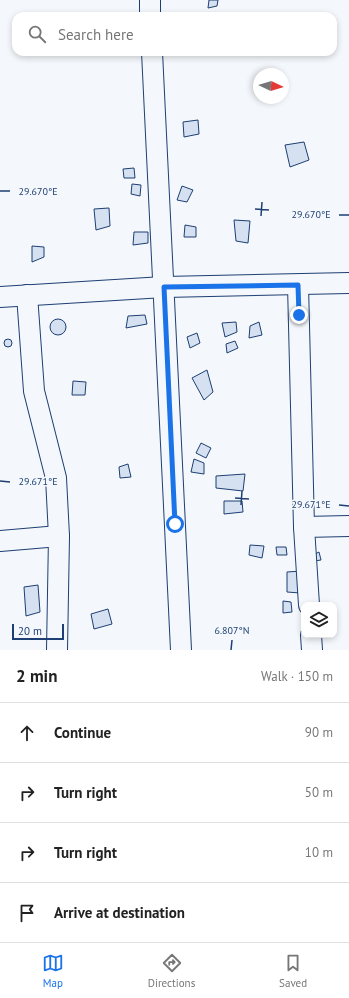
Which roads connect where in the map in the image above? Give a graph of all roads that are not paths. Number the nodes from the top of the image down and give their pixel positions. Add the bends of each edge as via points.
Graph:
1 (150, 0) edge
2 (150, 12) edge
3 (152, 56) edge
4 (349, 283) edge
5 (298, 285) junction
6 (164, 287) junction
7 (27, 295) junction
8 (0, 297) edge
9 (349, 526) edge
10 (304, 527) junction
11 (59, 536) junction
12 (0, 541) edge
13 (309, 602) edge
14 (311, 638) edge
15 (57, 650) edge
16 (181, 650) edge
17 (312, 650) edge

1 - 2 street
3 - 6 street
4 - 5 street
5 - 6 street
5 - 10 street
6 - 7 street
6 - 16 street
7 - 8 street
7 - 11 street via 34,391 56,478
9 - 10 street
10 - 13 street
11 - 12 street
11 - 15 street
14 - 17 street

